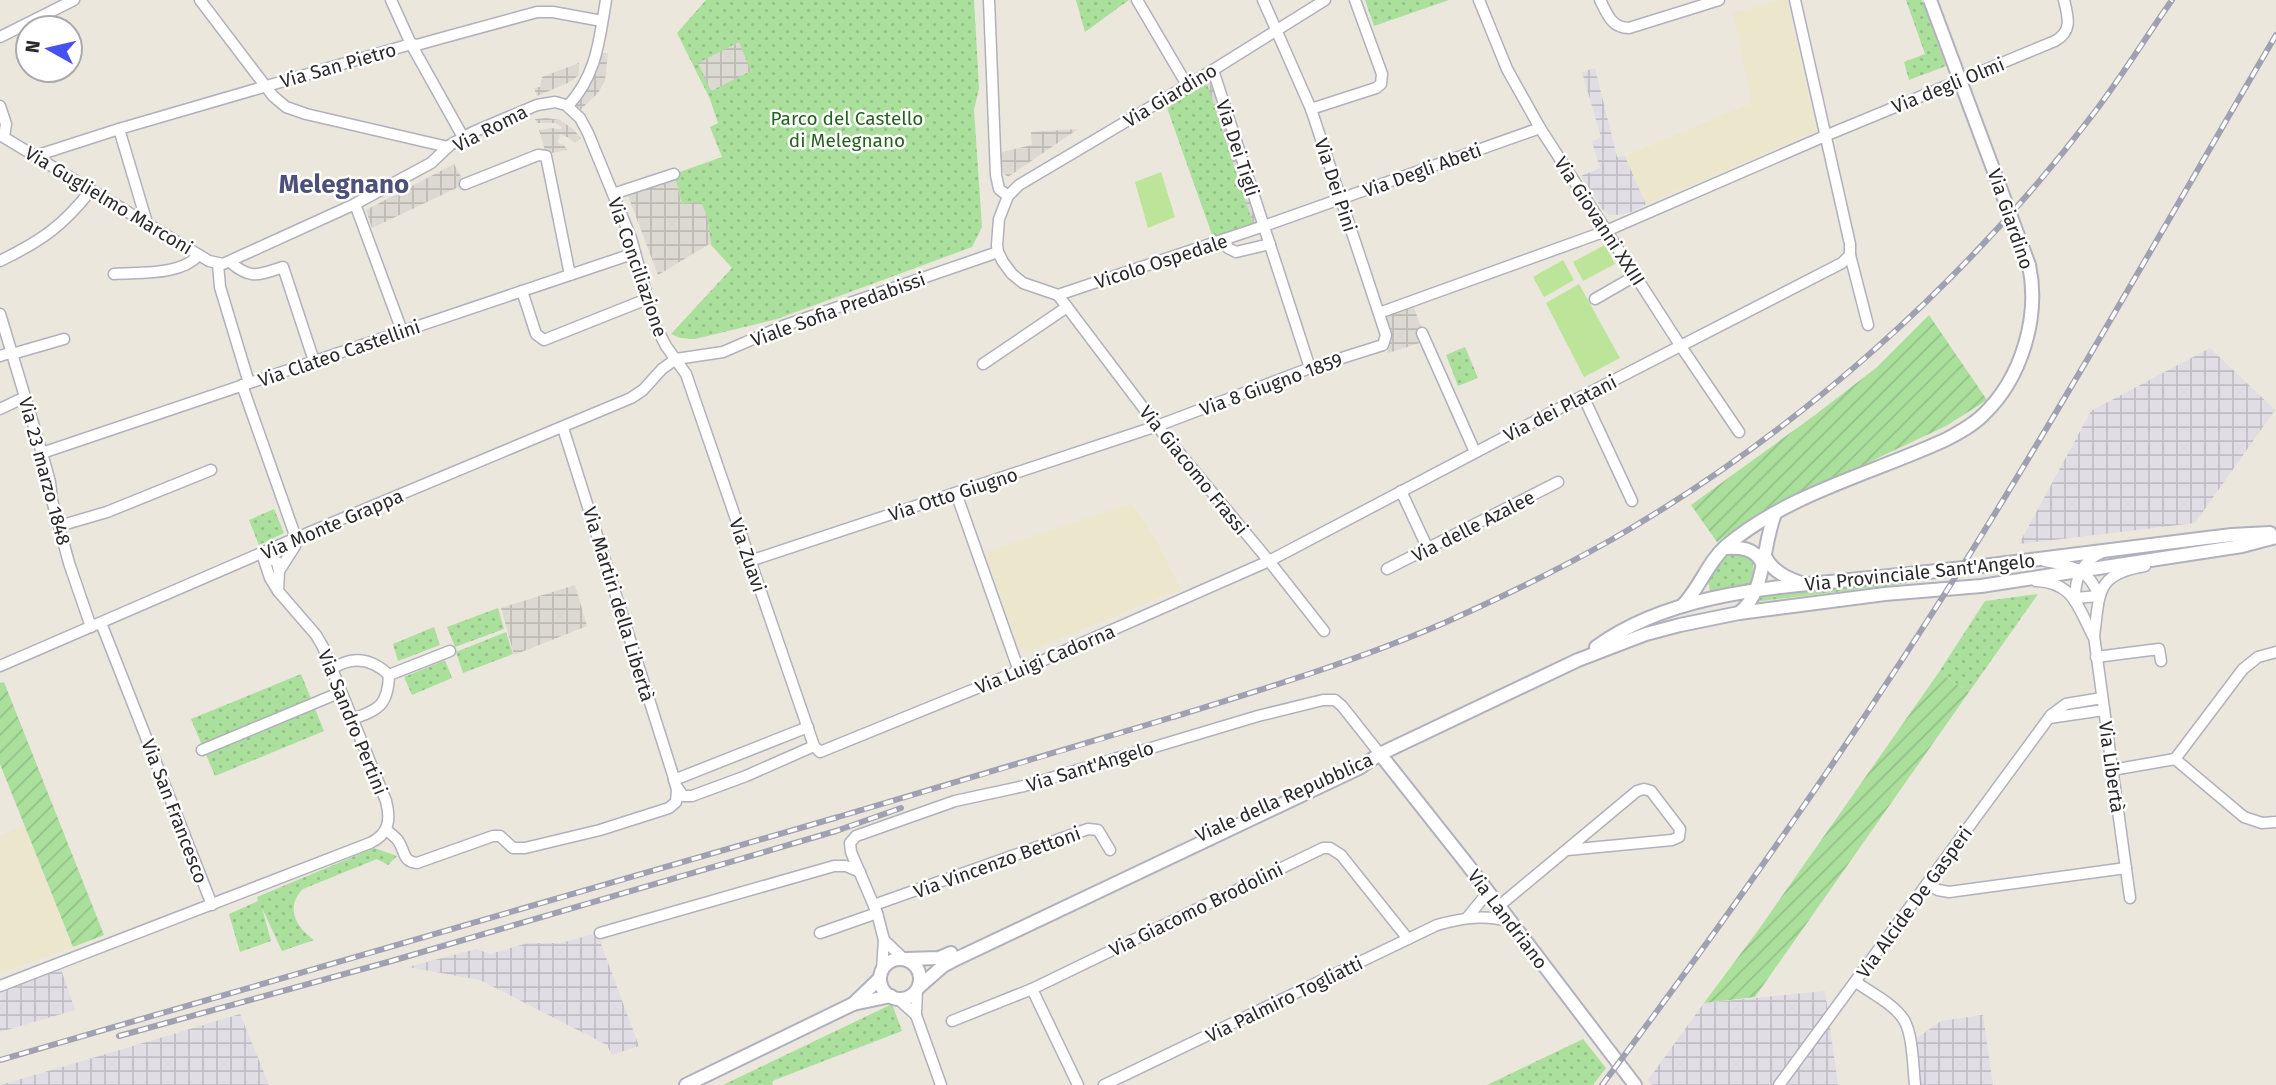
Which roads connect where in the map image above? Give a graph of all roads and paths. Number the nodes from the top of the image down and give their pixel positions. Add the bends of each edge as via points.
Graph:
1 (74, 0) edge
2 (200, 0) edge
3 (391, 0) edge
4 (606, 0) edge
5 (989, 0) edge
6 (1137, 0) edge
7 (1263, 0) edge
8 (1325, 0) edge
9 (1355, 0) edge
10 (1479, 0) edge
11 (1600, 0) edge
12 (1719, 0) edge
13 (1795, 0) edge
14 (1930, 0) edge
15 (2064, 0) edge
16 (602, 21) junction
17 (1276, 30) junction
18 (0, 37) edge
19 (411, 44) junction
20 (1213, 70) junction
21 (1187, 85) junction
22 (265, 86) junction
23 (0, 106) edge
24 (568, 106) junction
25 (1311, 109) junction
26 (1540, 128) junction
27 (119, 129) junction
28 (2, 136) edge
29 (1825, 136) junction
30 (463, 138) junction
31 (448, 147) junction
32 (35, 156) junction
33 (674, 174) dead end
34 (465, 184) dead end
35 (91, 190) junction
36 (1011, 192) junction
37 (613, 194) junction
38 (1341, 199) junction
39 (355, 204) junction
40 (148, 223) junction
41 (1264, 226) junction
42 (1606, 231) junction
43 (1226, 239) junction
44 (1270, 244) junction
45 (998, 252) junction
46 (635, 253) junction
47 (199, 255) junction
48 (1850, 255) junction
49 (0, 261) edge
50 (230, 262) junction
51 (218, 264) junction
52 (114, 274) dead end
53 (570, 275) junction
54 (1635, 276) junction
55 (522, 291) junction
56 (1058, 295) junction
57 (647, 299) junction
58 (1595, 299) dead end
59 (1067, 307) junction
60 (1379, 313) junction
61 (0, 314) edge
62 (1868, 325) dead end
63 (402, 331) junction
64 (1422, 333) dead end
65 (64, 339) dead end
66 (1385, 343) joint
67 (1680, 345) junction
68 (12, 353) junction
69 (0, 356) edge
70 (676, 359) junction
71 (314, 361) junction
72 (983, 364) dead end
73 (1310, 368) junction
74 (246, 384) junction
75 (1583, 396) junction
76 (25, 397) junction
77 (0, 409) edge
78 (1157, 426) junction
79 (563, 428) junction
80 (1739, 432) dead end
81 (1475, 452) junction
82 (42, 453) junction
83 (211, 470) dead end
84 (1558, 482) dead end
85 (1401, 491) junction
86 (956, 493) junction
87 (1632, 501) dead end
88 (1775, 514) junction
89 (59, 526) junction
90 (2276, 535) edge
91 (296, 538) junction
92 (1725, 548) junction
93 (1428, 549) junction
94 (2110, 549) junction
95 (262, 554) junction
96 (2188, 554) junction
97 (1763, 558) junction
98 (2037, 559) junction
99 (750, 561) junction
100 (1269, 561) junction
101 (1387, 569) dead end
102 (279, 571) junction
103 (2081, 571) junction
104 (1703, 575) junction
105 (2020, 580) junction
106 (1805, 584) junction
107 (278, 591) junction
108 (1757, 591) junction
109 (2099, 596) junction
110 (2075, 598) junction
111 (1711, 599) junction
112 (1679, 608) junction
113 (1739, 613) junction
114 (96, 625) junction
115 (1324, 631) dead end
116 (2094, 636) junction
117 (450, 651) dead end
118 (2276, 652) edge
119 (2096, 657) junction
120 (1578, 660) junction
121 (2161, 661) dead end
122 (0, 666) edge
123 (332, 669) junction
124 (1019, 671) junction
125 (389, 675) junction
126 (341, 692) junction
127 (2102, 698) junction
128 (2104, 710) junction
129 (2049, 718) junction
130 (352, 719) junction
131 (808, 727) junction
132 (816, 749) junction
133 (202, 750) dead end
134 (1380, 754) junction
135 (2175, 759) junction
136 (2112, 770) junction
137 (674, 780) junction
138 (2276, 822) edge
139 (386, 830) junction
140 (1110, 850) dead end
141 (1567, 850) junction
142 (858, 868) junction
143 (2126, 868) junction
144 (1927, 884) junction
145 (1488, 892) junction
146 (2130, 898) dead end
147 (212, 905) junction
148 (1499, 906) junction
149 (875, 909) junction
150 (1466, 919) junction
151 (1510, 922) junction
152 (600, 933) dead end
153 (820, 933) dead end
154 (1409, 939) junction
155 (884, 940) junction
156 (905, 959) junction
157 (881, 974) junction
158 (1856, 982) junction
159 (0, 986) edge
160 (918, 988) junction
161 (1032, 989) junction
162 (894, 997) junction
163 (853, 1003) junction
164 (916, 1015) junction
165 (952, 1021) dead end
166 (686, 1085) edge
167 (941, 1085) edge
168 (1078, 1085) edge
169 (1104, 1085) edge
170 (1635, 1085) edge
171 (1779, 1085) edge
172 (1915, 1085) edge

1 - 18 street
2 - 22 street
3 - 19 street
4 - 16 street
5 - 36 street via 996,175 999,189
6 - 21 street
7 - 17 street, Via Dei Pini
8 - 17 street, Via Giardino
9 - 25 street via 1382,74 1381,84
10 - 26 street, Via Giovanni XXIII via 1510,74
11 - 12 street via 1620,28
13 - 29 street
14 - 88 street, Via Giardino, bridge via 2029,265 2033,301 2026,339 2008,382 1982,417 1967,428
15 - 29 street, Via degli Olmi via 2068,30 2055,41
16 - 19 street, Via San Pietro via 537,12
16 - 24 street via 591,72
17 - 20 street, Via Giardino
17 - 25 street, Via Dei Pini
19 - 22 street, Via San Pietro
19 - 30 street
20 - 21 street, Via Giardino
20 - 41 street, Via Dei Tigli
21 - 36 street, Via Giardino
22 - 27 street, Via San Pietro
22 - 31 street via 282,104 306,114
23 - 28 street via 6,124
24 - 30 street, Via Roma via 540,103
24 - 37 street, Via Conciliazione via 588,133
25 - 38 street, Via Dei Pini
26 - 38 street, Via Degli Abeti
26 - 42 street, Via Giovanni XXIII
27 - 32 street, Via San Pietro
27 - 40 street
28 - 32 street, Via Guglielmo Marconi
29 - 42 street, Via degli Olmi
29 - 48 street
30 - 31 street, Via Roma
31 - 39 street, Via Roma via 431,163
32 - 35 street, Via Guglielmo Marconi
33 - 37 street
34 - 53 street via 538,155 546,156
35 - 40 street, Via Guglielmo Marconi
35 - 49 street via 53,231
36 - 45 street via 999,223
37 - 46 street, Via Conciliazione
38 - 41 street, Via Degli Abeti
38 - 60 street, Via Dei Pini
39 - 50 street, Via Roma
39 - 63 street
40 - 47 street, Via Guglielmo Marconi
41 - 43 street, Vicolo Ospedale
41 - 44 street, Via Dei Tigli
42 - 54 street, Via Giovanni XXIII
42 - 60 street, Via degli Olmi
43 - 44 street via 1230,249 1239,253
43 - 56 street, Vicolo Ospedale
44 - 73 street
45 - 56 street via 1023,283
45 - 70 street, Viale Sofia Predabissi via 783,326 723,352
46 - 53 street, Via Clateo Castellini
46 - 57 street, Via Conciliazione
47 - 51 street, Via Guglielmo Marconi
47 - 52 street via 177,267
48 - 62 street
48 - 67 street, Via dei Platani
50 - 51 street, Via Roma
50 - 71 street via 252,276 282,267
51 - 74 street
53 - 55 street, Via Clateo Castellini
54 - 58 street
54 - 67 street, Via Giovanni XXIII
55 - 57 street via 536,334 544,340
55 - 63 street, Via Clateo Castellini
56 - 59 street, Via Giacomo Frassi
57 - 70 street, Via Conciliazione via 657,330
59 - 72 street
59 - 78 street, Via Giacomo Frassi
60 - 66 street, Via Dei Pini
61 - 68 street, Via 23 marzo 1848
63 - 71 street, Via Clateo Castellini
64 - 81 street
65 - 68 street
66 - 73 street, Via 8 Giugno 1859
67 - 75 street, Via dei Platani
67 - 80 street, Via Giovanni XXIII
68 - 69 street
68 - 76 street, Via 23 marzo 1848
70 - 79 street, Via Monte Grappa via 635,396
70 - 99 street, Via Zuavi via 686,374
71 - 74 street, Via Clateo Castellini
73 - 78 street, Via 8 Giugno 1859
74 - 82 street, Via Clateo Castellini
74 - 91 street
75 - 81 street, Via dei Platani
75 - 87 street
76 - 77 street
76 - 82 street, Via 23 marzo 1848
78 - 86 street, Via Otto Giugno
78 - 100 street, Via Giacomo Frassi
79 - 91 street, Via Monte Grappa
79 - 137 street, Via Martiri della Libertà
81 - 85 street, Via dei Platani
82 - 89 street, Via 23 marzo 1848
83 - 89 street
84 - 93 street, Via delle Azalee
85 - 93 street
85 - 100 street, Via dei Platani
86 - 99 street, Via Otto Giugno
86 - 124 street
88 - 92 street, Via Giardino
88 - 97 street
89 - 114 street, Via 23 marzo 1848 via 74,579
90 - 94 street, Via Provinciale Sant'Angelo via 2232,535
90 - 96 street, Via Provinciale Sant'Angelo via 2242,546
91 - 95 street, Via Monte Grappa
91 - 102 street
92 - 97 street via 1746,549
92 - 104 street
93 - 101 street, Via delle Azalee
94 - 98 street, Via Provinciale Sant'Angelo
94 - 103 street via 2093,557
95 - 102 street via 277,562
95 - 107 street, Via Sandro Pertini
95 - 114 street, Via Monte Grappa
96 - 103 street, Via Provinciale Sant'Angelo
96 - 109 street via 2178,561 2116,573
97 - 106 street
97 - 108 street
98 - 103 street via 2066,563
98 - 106 street, Via Provinciale Sant'Angelo
99 - 131 street, Via Zuavi
100 - 115 street, Via Giacomo Frassi
100 - 124 street, Via Luigi Cadorna
102 - 107 street
103 - 105 street, Via Provinciale Sant'Angelo
103 - 109 street via 2093,581
103 - 110 street
104 - 111 street
104 - 112 street
105 - 110 street via 2060,585
105 - 113 street, Via Provinciale Sant'Angelo
106 - 108 street, Via Provinciale Sant'Angelo
107 - 123 street, Via Sandro Pertini via 316,635
108 - 111 street, Via Provinciale Sant'Angelo
108 - 113 street
109 - 110 street
109 - 116 street, Via Libertà
110 - 116 street, Via Libertà
111 - 112 street, Via Provinciale Sant'Angelo
111 - 113 street
112 - 120 street, Via Provinciale Sant'Angelo via 1629,626
113 - 120 street, Via Provinciale Sant'Angelo via 1646,634
114 - 122 street, Via Monte Grappa
114 - 147 street, Via San Francesco
116 - 119 street, Via Libertà
117 - 125 street
118 - 135 street via 2245,666
119 - 121 street via 2159,649
119 - 127 street, Via Libertà
120 - 134 street, Via Provinciale Sant'Angelo
123 - 125 street via 364,660
123 - 126 street, Via Sandro Pertini
124 - 132 street, Via Luigi Cadorna via 836,747
125 - 130 street via 385,699 373,711
126 - 130 street, Via Sandro Pertini
126 - 133 street
127 - 128 street, Via Libertà
127 - 129 street, Via Alcide De Gasperi via 2063,705
128 - 129 street
128 - 136 street, Via Libertà
129 - 144 street, Via Alcide De Gasperi
130 - 139 street, Via Sandro Pertini via 387,804
131 - 132 street, Via Zuavi
131 - 137 street
132 - 137 street, Via Luigi Cadorna via 686,796 679,793
134 - 142 street, Via Sant'Angelo via 1344,707 1325,699 1024,786 955,801 856,836 850,842
134 - 145 street, Via Landriano
134 - 156 street, Viale della Repubblica via 1362,758 939,958
134 - 160 street, Viale della Repubblica via 943,966
135 - 136 street
135 - 138 street via 2244,817
136 - 143 street, Via Libertà
137 - 139 street via 673,806 591,833 521,849 497,835 411,862
139 - 147 street via 370,843
140 - 149 street, Via Vincenzo Bettoni via 1100,833 1088,829
141 - 141 street via 1641,789 1653,793 1680,829 1679,836 1672,839
141 - 148 street
142 - 149 street
142 - 152 street via 834,866
143 - 144 street via 1949,892
143 - 146 street, Via Libertà
144 - 158 street, Via Alcide De Gasperi
145 - 148 street, Via Landriano
145 - 150 street
147 - 159 street, Via San Francesco
148 - 151 street, Via Landriano
149 - 153 street, Via Vincenzo Bettoni
149 - 155 street
150 - 151 street, Via Palmiro Togliatti via 1490,917
150 - 154 street, Via Palmiro Togliatti via 1437,925
151 - 170 street, Via Landriano
154 - 161 street, Via Giacomo Brodolini via 1341,855 1323,848
154 - 169 street, Via Palmiro Togliatti
155 - 156 street
155 - 157 street
156 - 157 street, Viale della Repubblica via 889,962
156 - 160 street via 919,970
157 - 162 street via 882,986
157 - 163 street, Viale della Repubblica
158 - 171 street, Via Alcide De Gasperi
158 - 172 street via 1904,1019
160 - 162 street, Viale della Repubblica via 908,997
160 - 164 street
161 - 165 street, Via Giacomo Brodolini
161 - 168 street
162 - 163 street, Viale della Repubblica
162 - 164 street
163 - 166 street, Viale della Repubblica
164 - 167 street

